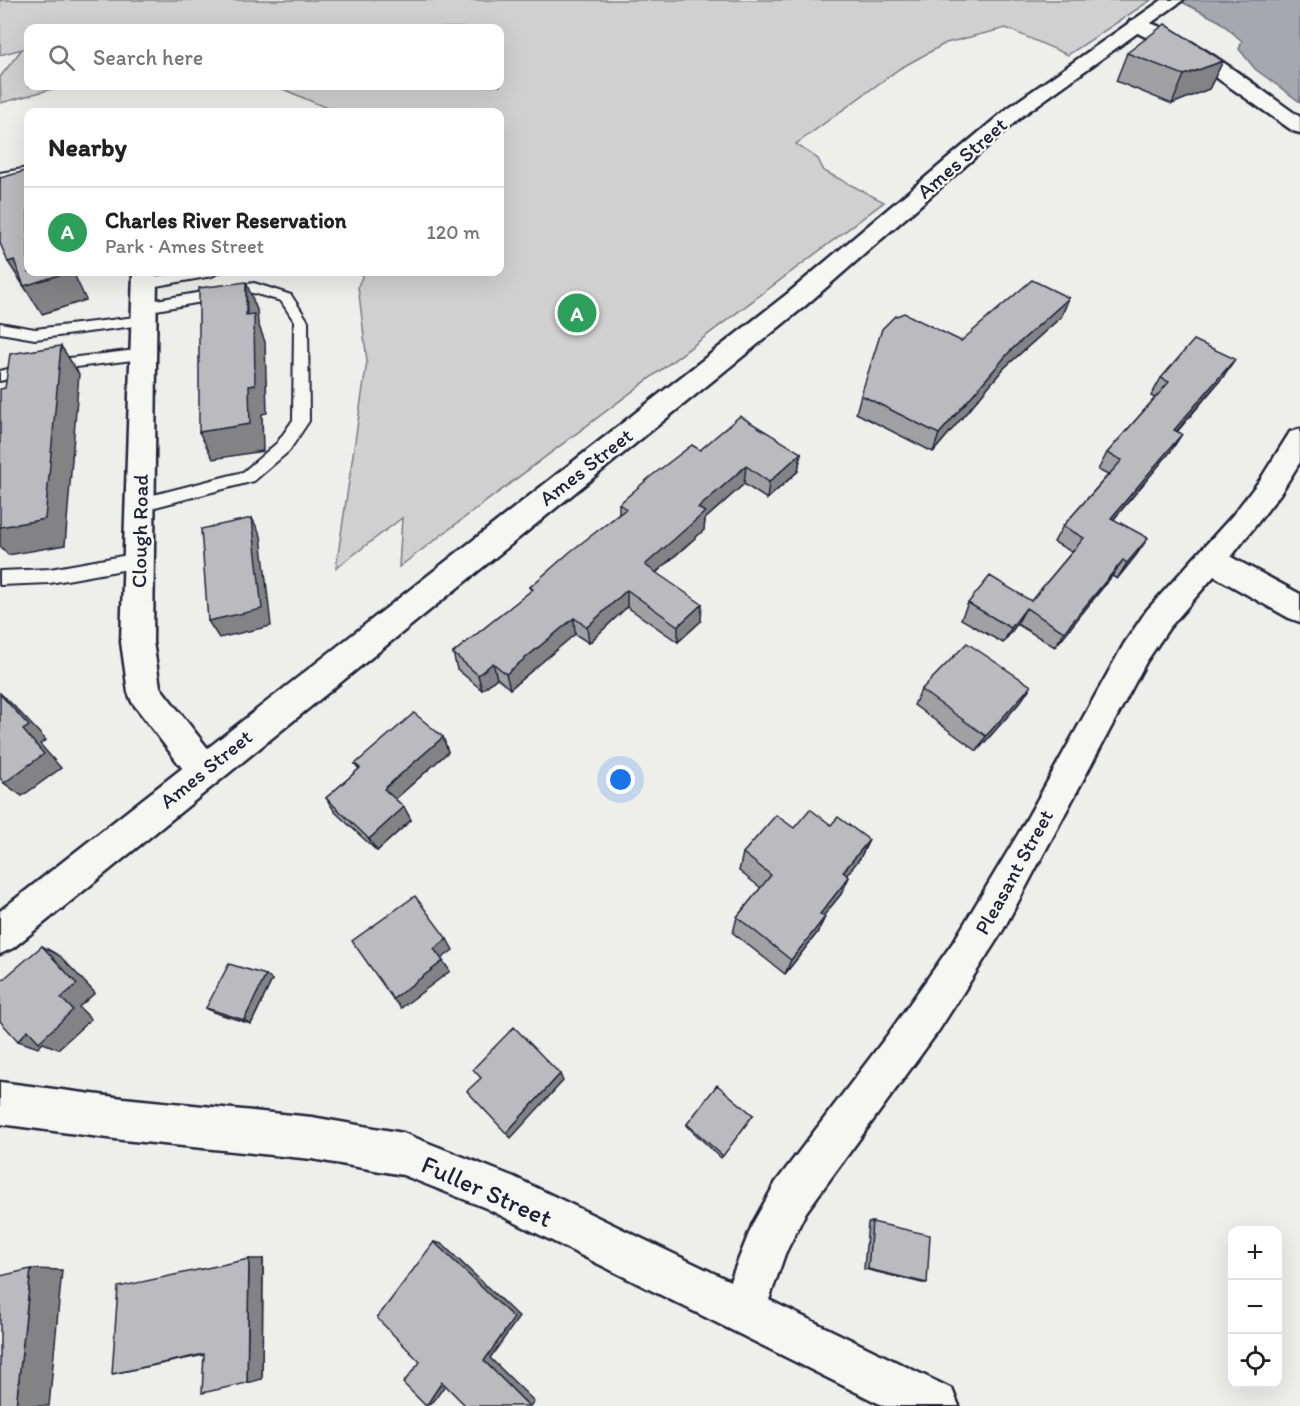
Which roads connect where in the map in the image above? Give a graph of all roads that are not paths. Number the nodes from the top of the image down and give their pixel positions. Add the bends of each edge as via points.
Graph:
1 (1170, 3) edge
2 (1137, 25) junction
3 (1300, 127) edge
4 (24, 173) edge
5 (0, 177) edge
6 (201, 276) edge
7 (145, 296) edge
8 (0, 328) edge
9 (144, 354) junction
10 (0, 376) edge
11 (1300, 440) edge
12 (140, 504) junction
13 (139, 560) junction
14 (1211, 560) junction
15 (0, 578) edge
16 (1300, 609) edge
17 (204, 770) junction
18 (0, 935) edge
19 (0, 1103) edge
20 (742, 1313) junction
21 (935, 1406) edge

1 - 2 street, Ames Street
2 - 3 street via 1188,51
2 - 17 street, Ames Street via 1015,112 796,300
4 - 5 lane
6 - 7 lane
7 - 8 lane via 35,334
7 - 9 street, Clough Road
7 - 12 lane via 254,288 286,298 301,321 301,421 283,447 248,477
9 - 10 lane via 36,367
9 - 12 street, Clough Road
11 - 14 street, Pleasant Street via 1270,487
12 - 13 street, Clough Road
13 - 15 lane via 50,576
13 - 17 street, Clough Road via 137,642 144,692
14 - 16 street
14 - 20 street, Pleasant Street via 1158,620 1135,653 968,954 786,1205 763,1250
17 - 18 street, Ames Street
19 - 20 street, Fuller Street via 312,1138 403,1154 499,1192
20 - 21 street, Fuller Street

